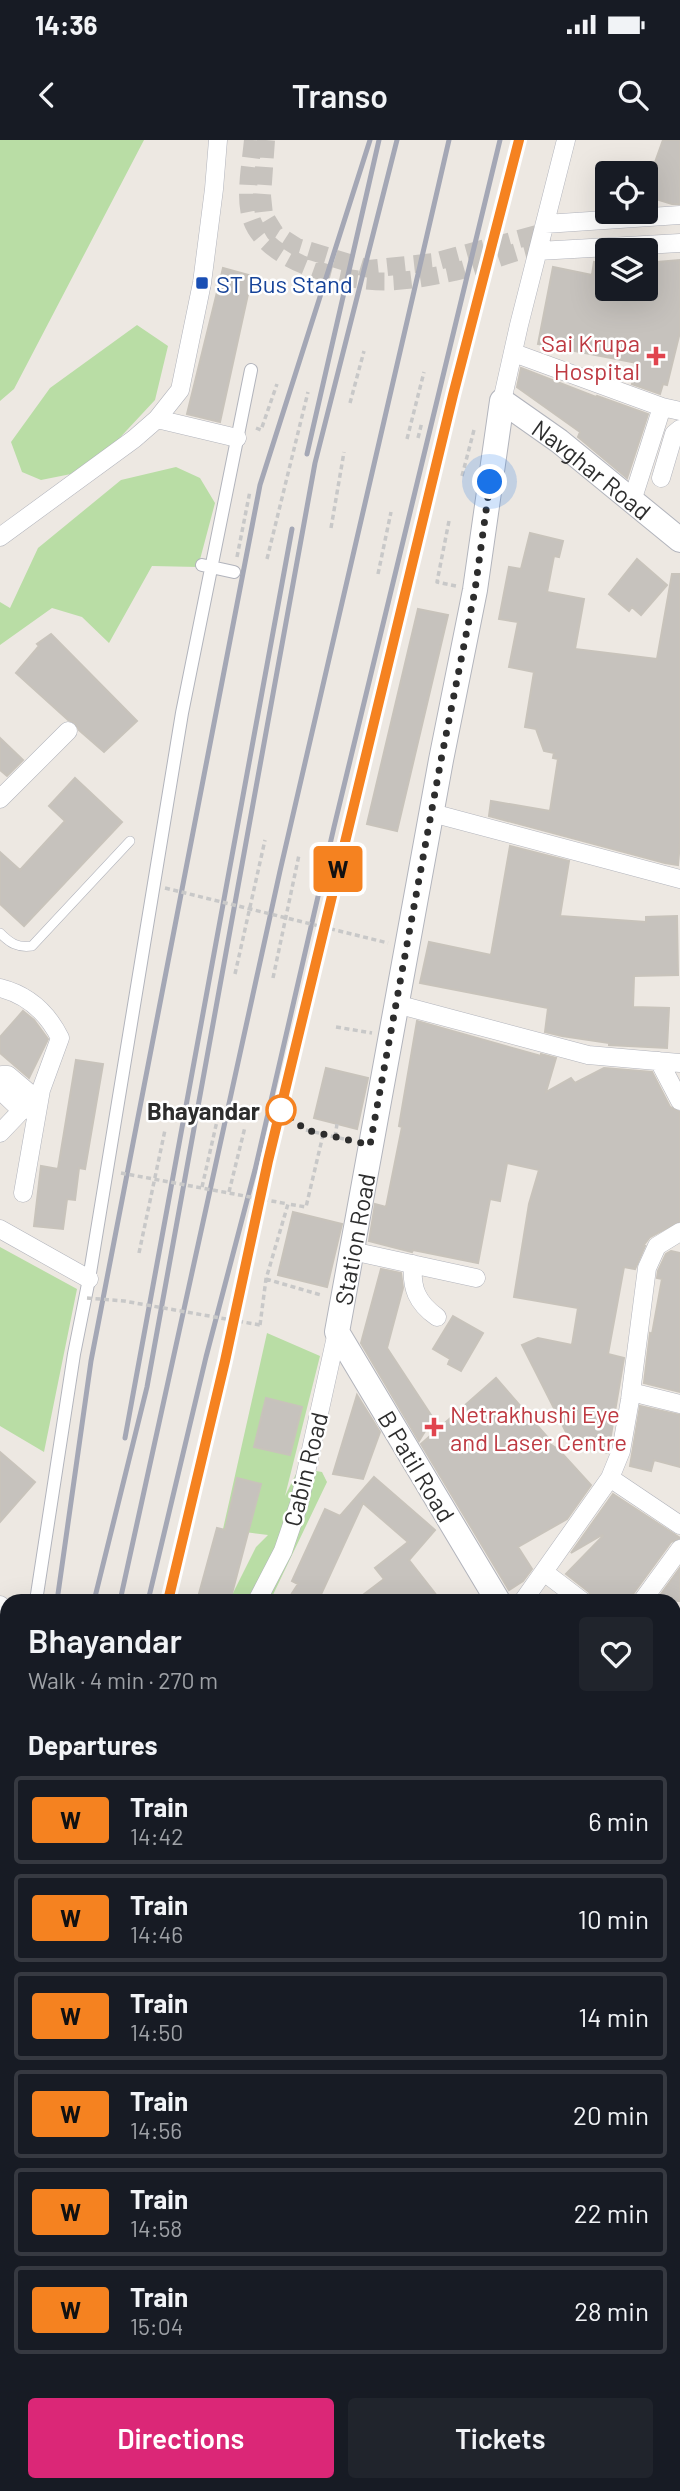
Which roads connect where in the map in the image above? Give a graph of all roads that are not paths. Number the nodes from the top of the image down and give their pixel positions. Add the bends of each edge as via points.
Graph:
1 (218, 140) edge
2 (566, 140) edge
3 (680, 215) edge
4 (545, 224) junction
5 (680, 243) edge
6 (538, 251) junction
7 (514, 354) junction
8 (251, 370) dead end
9 (502, 401) junction
10 (671, 409) edge
11 (157, 419) junction
12 (680, 429) edge
13 (237, 438) junction
14 (661, 478) dead end
15 (632, 501) junction
16 (0, 537) edge
17 (680, 540) edge
18 (207, 566) junction
19 (234, 572) road end
20 (68, 731) dead end
21 (0, 799) edge
22 (432, 813) junction
23 (130, 841) dead end
24 (680, 879) edge
25 (0, 933) edge
26 (0, 988) edge
27 (396, 1004) junction
28 (659, 1061) junction
29 (680, 1063) edge
30 (0, 1079) edge
31 (0, 1090) edge
32 (38, 1094) junction
33 (680, 1101) edge
34 (22, 1111) junction
35 (0, 1133) edge
36 (23, 1193) dead end
37 (0, 1229) edge
38 (680, 1232) edge
39 (352, 1251) junction
40 (413, 1264) junction
41 (476, 1278) dead end
42 (89, 1279) junction
43 (437, 1317) dead end
44 (337, 1332) junction
45 (631, 1392) junction
46 (680, 1404) edge
47 (610, 1478) junction
48 (680, 1525) edge
49 (680, 1549) edge
50 (544, 1572) junction
51 (37, 1594) edge
52 (261, 1594) edge
53 (494, 1594) edge
54 (528, 1594) edge
55 (573, 1594) edge
56 (647, 1594) edge

1 - 11 street via 202,284 180,390
2 - 4 street
3 - 4 street
4 - 6 street
5 - 6 street
6 - 7 street
7 - 9 street
7 - 10 street
8 - 13 street
9 - 15 main road, Navghar Road
9 - 22 main road, Station Road via 475,590
10 - 15 street
11 - 13 street
11 - 16 street
12 - 14 street via 674,434
13 - 18 street
15 - 17 main road, Navghar Road
18 - 19 street
18 - 42 street via 146,963 121,1072
20 - 21 street
22 - 24 street
22 - 27 main road, Station Road
23 - 25 lane via 32,946 19,947
26 - 32 street via 37,1006 60,1038
27 - 28 street via 589,1055
27 - 39 main road, Station Road
28 - 29 street
28 - 33 street
30 - 32 street via 8,1075
31 - 34 street
32 - 34 street
32 - 36 street
34 - 35 street
37 - 42 street
38 - 45 street via 657,1245 647,1268
39 - 40 street
39 - 44 main road, Station Road
40 - 41 street
40 - 43 street via 414,1291
42 - 51 street
44 - 52 street, Cabin Road via 299,1504
44 - 53 main road, B Patil Road
45 - 46 street
45 - 47 street via 621,1451
47 - 48 street
47 - 50 street
49 - 56 street
50 - 54 street
50 - 55 street

